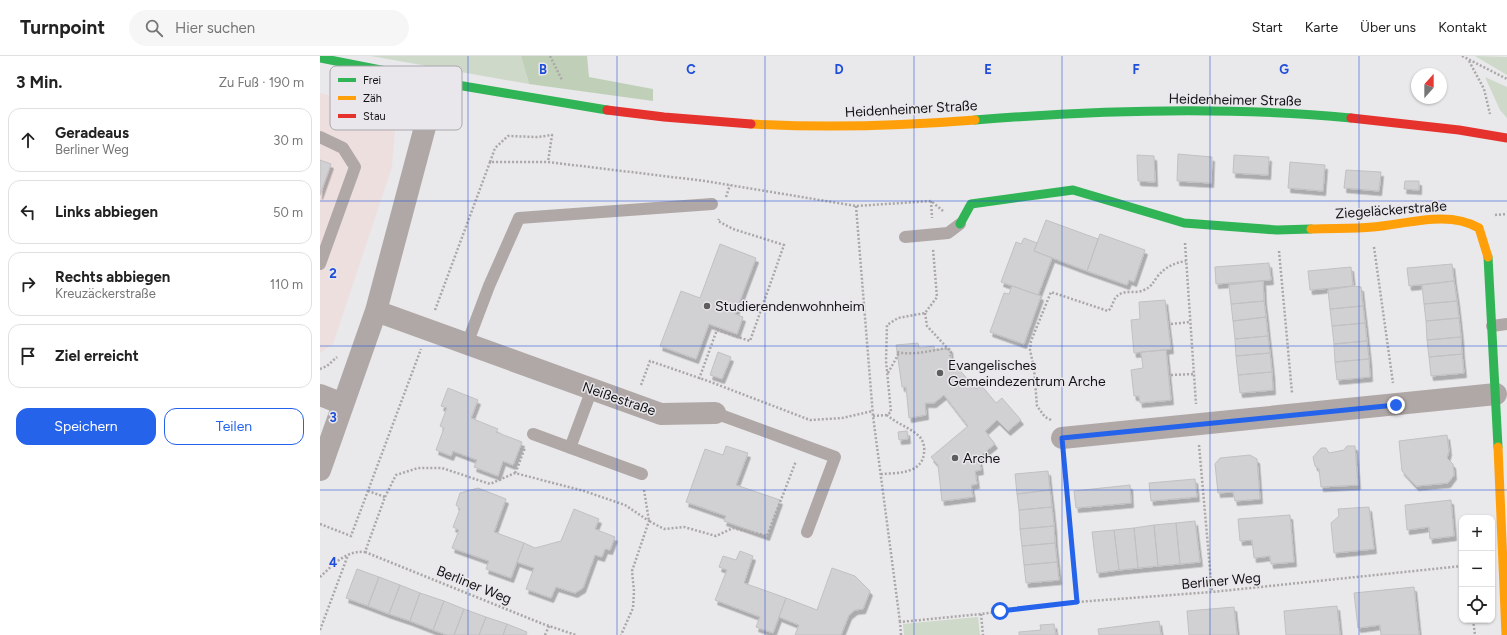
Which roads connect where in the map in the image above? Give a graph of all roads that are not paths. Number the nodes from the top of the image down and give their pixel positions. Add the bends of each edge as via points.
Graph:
1 (320, 58) edge
2 (359, 66) edge
3 (462, 86) edge
4 (424, 130) edge
5 (320, 138) edge
6 (1507, 138) edge
7 (712, 204) dead end
8 (960, 224) joint
9 (905, 237) dead end
10 (320, 264) edge
11 (376, 311) junction
12 (1507, 324) edge
13 (1492, 326) junction
14 (467, 344) junction
15 (592, 389) junction
16 (1496, 394) junction
17 (320, 396) edge
18 (343, 404) junction
19 (715, 413) joint
20 (1060, 429) road end
21 (533, 434) road end
22 (570, 448) junction
23 (320, 470) edge
24 (642, 474) road end
25 (807, 532) dead end
26 (1505, 554) edge
27 (1506, 635) edge

1 - 2 street, Heidenheimer Straße
3 - 6 street, Heidenheimer Straße via 567,105 712,122 872,127 1099,112 1261,112 1380,120
4 - 11 street
5 - 10 lane via 343,148 355,168
7 - 14 lane via 519,218
8 - 9 lane via 948,233
8 - 13 street, Ziegeläckerstraße via 972,204 1073,190 1184,223 1277,230 1372,227 1448,218 1467,221 1479,228 1488,258
11 - 14 street, Neißestraße
11 - 18 street
12 - 13 lane
13 - 16 street, Ziegeläckerstraße
14 - 15 street, Neißestraße
15 - 19 street, Neißestraße via 661,414
15 - 22 lane
16 - 20 street via 1294,414
16 - 26 street, Ziegeläckerstraße
17 - 18 street
18 - 23 street
19 - 25 lane, Neißestraße via 835,456
21 - 22 lane
22 - 24 lane
26 - 27 street, Ziegeläckerstraße

